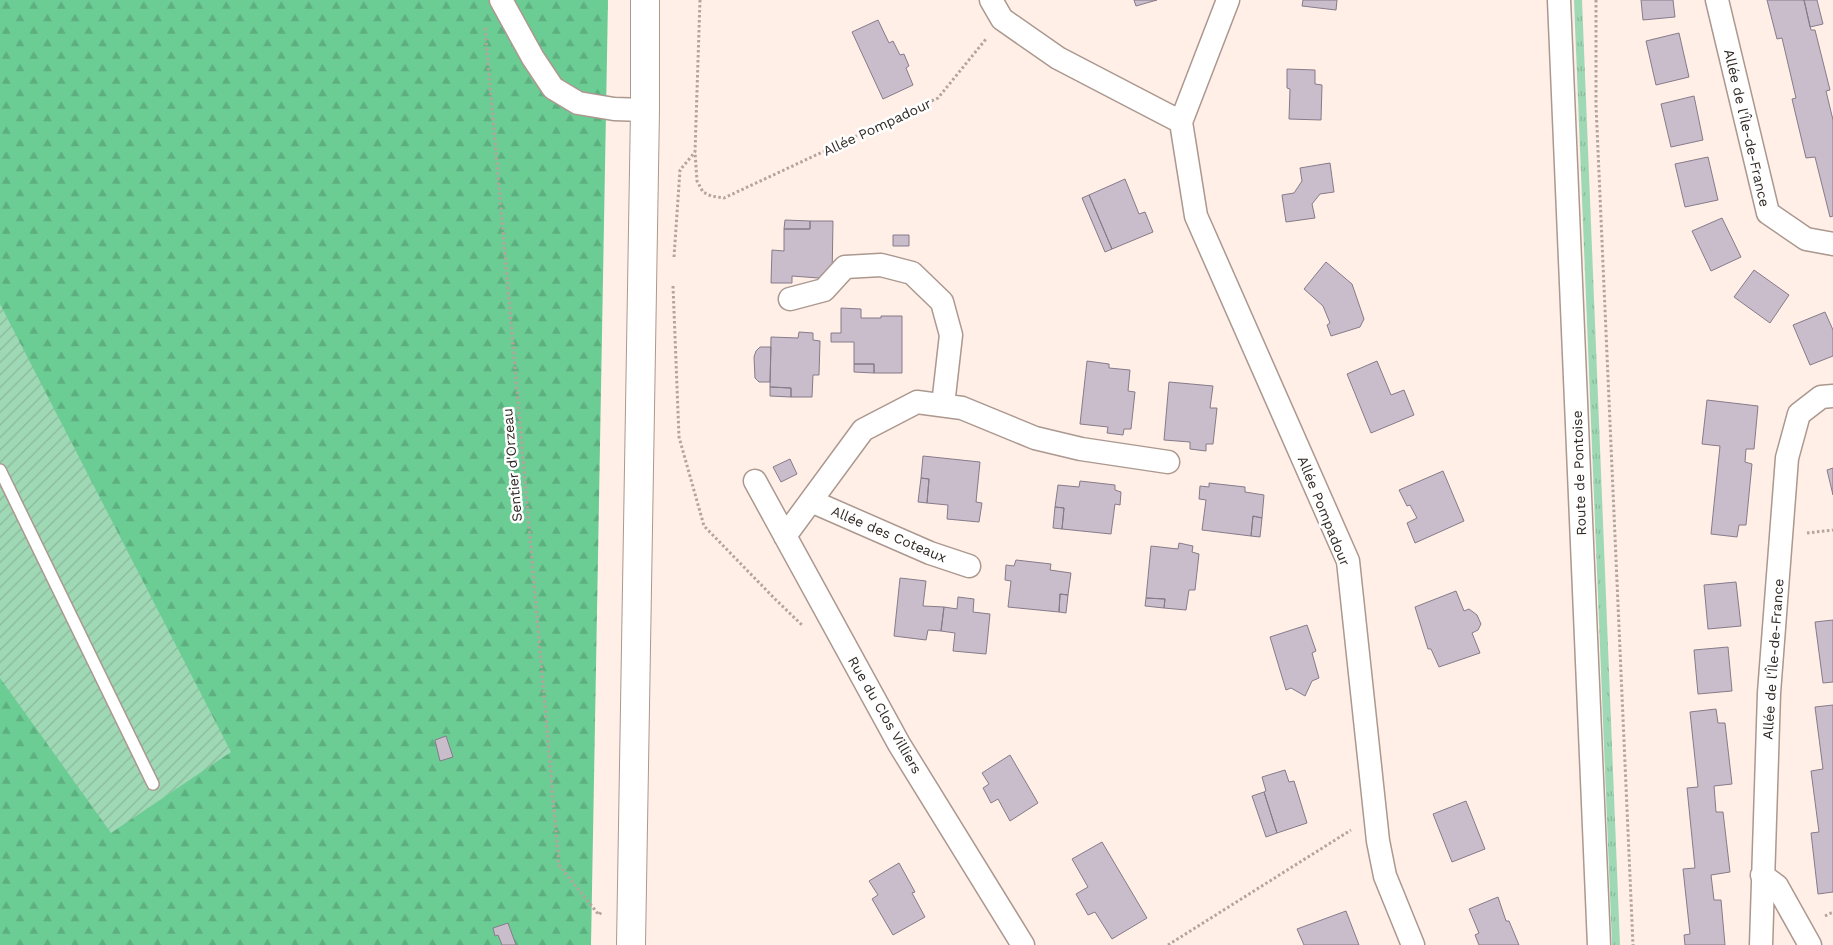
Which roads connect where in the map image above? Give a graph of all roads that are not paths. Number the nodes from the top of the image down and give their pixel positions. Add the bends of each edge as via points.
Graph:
1 (501, 0) edge
2 (645, 0) edge
3 (1559, 0) edge
4 (1717, 0) edge
5 (1226, 3) edge
6 (996, 9) edge
7 (645, 110) junction
8 (1181, 122) junction
9 (1833, 244) edge
10 (790, 299) dead end
11 (1833, 396) edge
12 (943, 406) junction
13 (1168, 462) dead end
14 (0, 470) edge
15 (755, 481) dead end
16 (811, 501) junction
17 (785, 536) junction
18 (969, 566) dead end
19 (153, 784) dead end
20 (1762, 875) junction
21 (631, 945) edge
22 (1023, 945) edge
23 (1414, 945) edge
24 (1599, 945) edge
25 (1761, 945) edge
26 (1810, 945) edge

1 - 7 street via 553,88 578,103
2 - 7 main road
3 - 24 street, Route de Pontoise
4 - 9 street, Allée de l'Île-de-France via 1768,214 1806,239
5 - 8 street
6 - 8 street via 1058,58
7 - 21 main road
8 - 23 street, Allée Pompadour via 1196,216 1348,561 1384,876
10 - 12 street via 824,290 845,266 882,265 912,273 942,302 951,335
11 - 20 street, Allée de l'Île-de-France via 1822,397 1800,414 1787,458 1769,693
12 - 13 street via 962,408 1035,438 1081,449
12 - 16 street via 917,402 863,430
14 - 19 lane
15 - 17 street, Rue du Clos Villiers
16 - 17 street
16 - 18 street, Allée des Coteaux via 930,554
17 - 22 street, Rue du Clos Villiers via 900,744
20 - 25 street, Allée de l'Île-de-France
20 - 26 street via 1777,886

